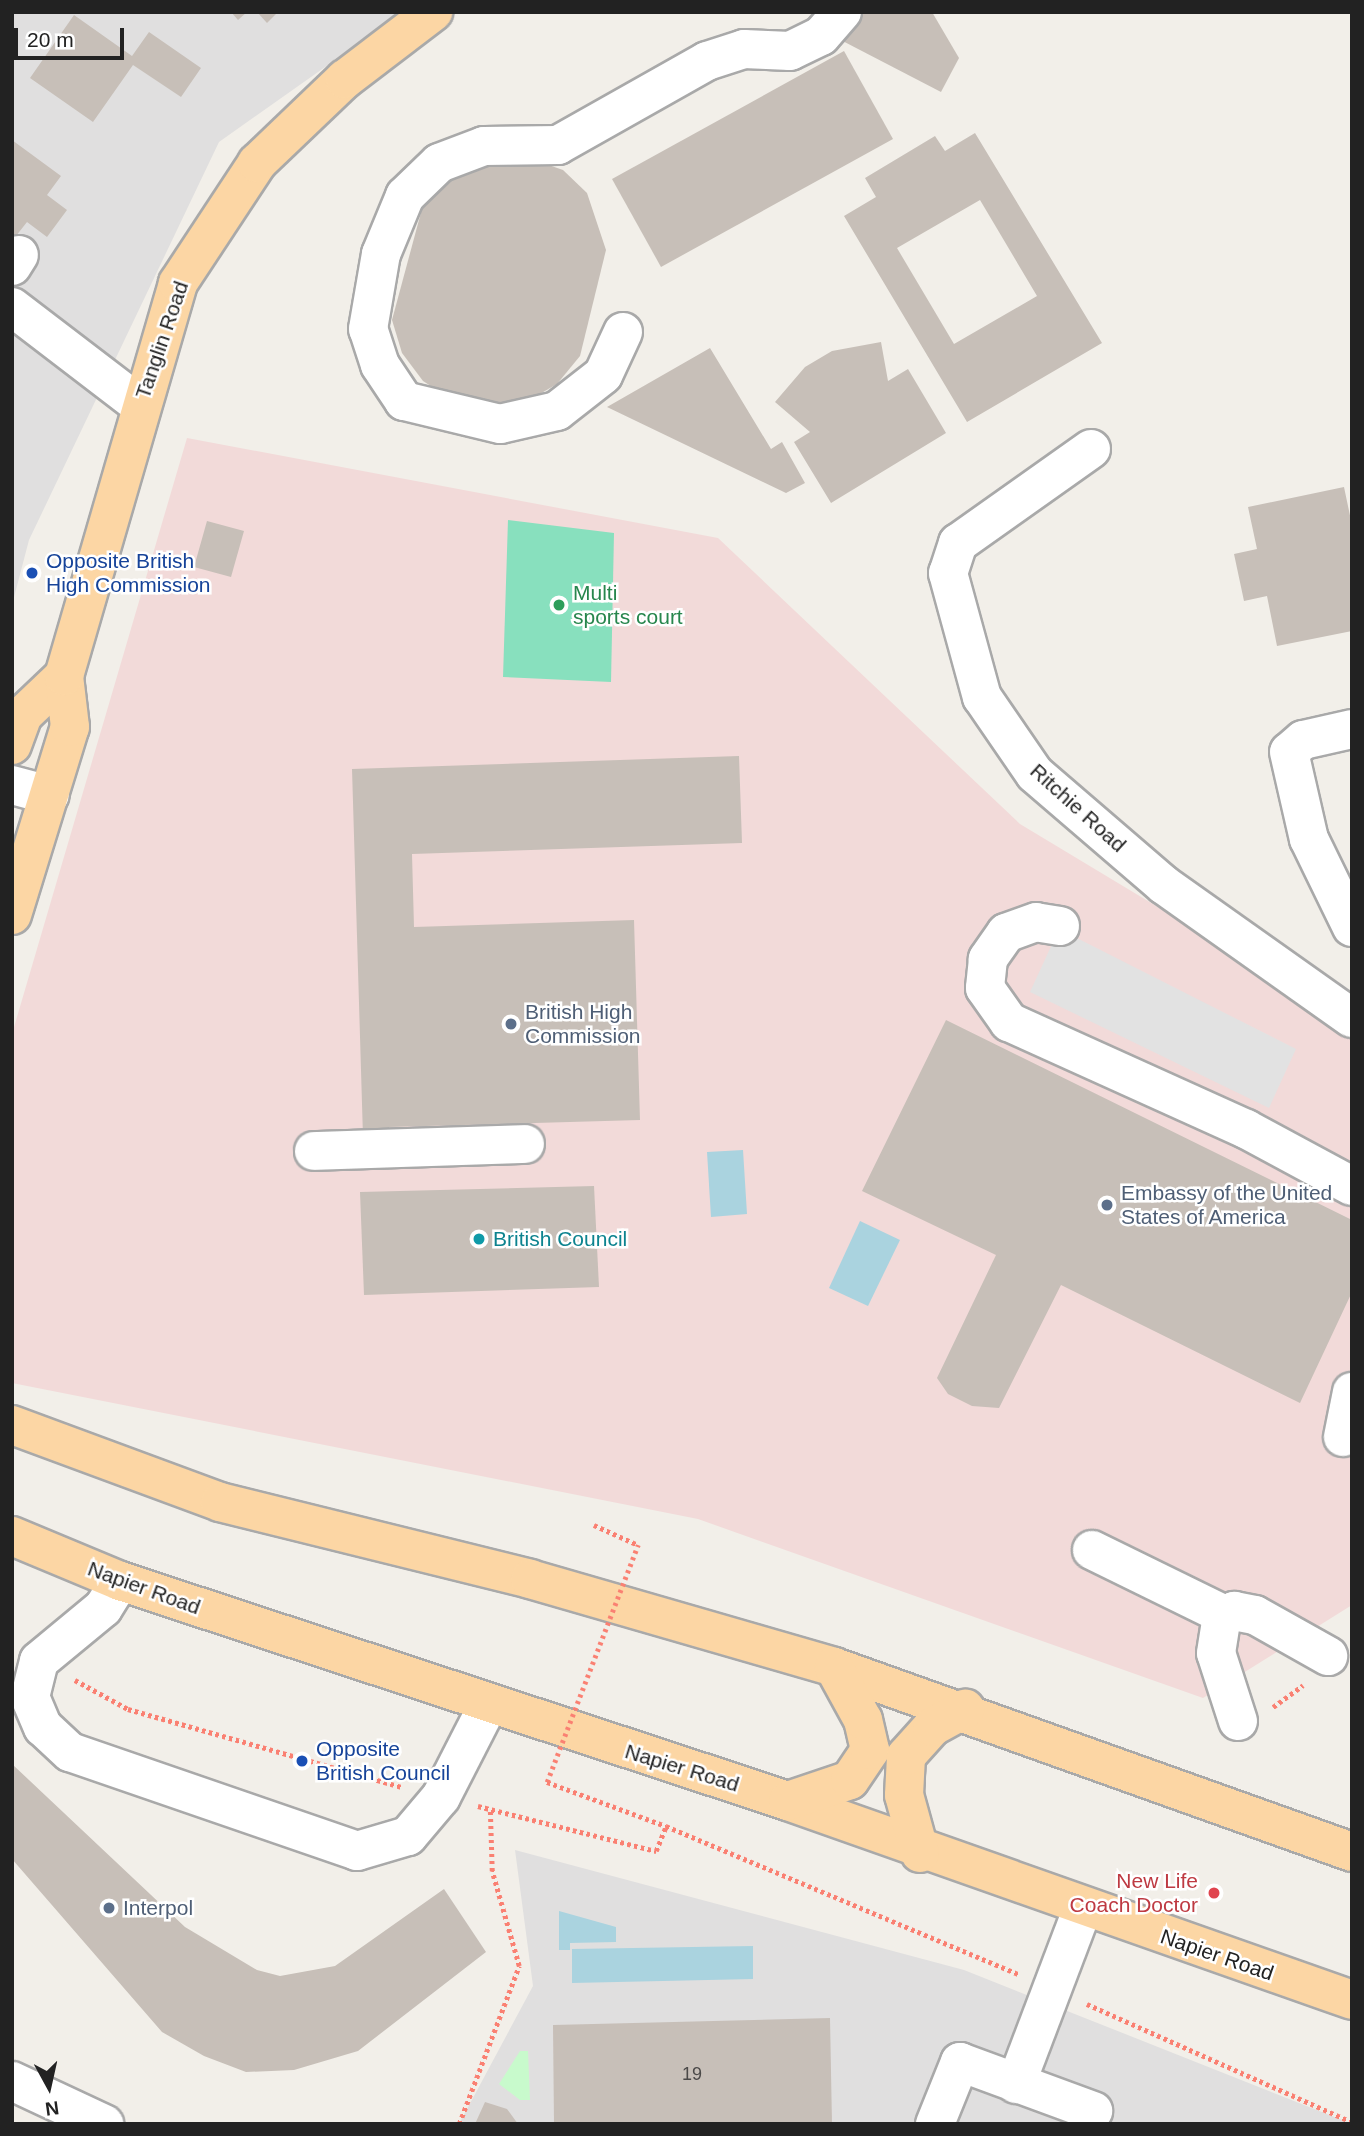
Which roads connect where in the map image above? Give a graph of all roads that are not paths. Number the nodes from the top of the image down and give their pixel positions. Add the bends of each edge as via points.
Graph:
1 (433, 12) edge
2 (842, 12) edge
3 (12, 307) edge
4 (623, 332) dead end
5 (140, 405) junction
6 (1091, 449) dead end
7 (64, 676) junction
8 (1352, 729) edge
9 (12, 745) edge
10 (12, 785) edge
11 (50, 795) junction
12 (12, 915) edge
13 (1060, 926) dead end
14 (1352, 927) edge
15 (1352, 1018) edge
16 (526, 1144) dead end
17 (314, 1151) dead end
18 (1352, 1186) edge
19 (1352, 1392) edge
20 (12, 1425) edge
21 (1343, 1437) dead end
22 (12, 1536) edge
23 (1092, 1550) dead end
24 (120, 1581) junction
25 (1227, 1616) junction
26 (834, 1667) junction
27 (1320, 1667) road end
28 (487, 1707) junction
29 (965, 1709) junction
30 (1253, 1716) road end
31 (788, 1801) junction
32 (1352, 1852) edge
33 (920, 1853) junction
34 (1082, 1910) junction
35 (1352, 2000) edge
36 (12, 2081) edge
37 (1016, 2084) junction
38 (1093, 2111) dead end
39 (104, 2124) edge
40 (935, 2124) edge

1 - 5 main road, Tanglin Road via 345,79 257,163 178,283
2 - 4 street via 821,36 790,51 744,49 707,61 558,145 484,146 439,163 405,196 381,254 368,329 380,365 404,401 500,424 556,411 603,375
3 - 5 street
5 - 7 main road, Tanglin Road
6 - 15 street, Ritchie Road via 958,543 947,572 982,697 1035,774 1164,885
7 - 9 main road via 23,715
7 - 11 main road, Tanglin Road via 70,727
8 - 14 street via 1303,740 1289,752 1309,839
10 - 11 street
11 - 12 main road, Tanglin Road
13 - 18 street via 1036,922 1006,933 988,958 985,988 1009,1023 1246,1129
16 - 17 street
19 - 21 street
20 - 26 main road via 220,1502 530,1579
22 - 24 main road, Napier Road
23 - 25 street
24 - 28 main road, Napier Road
24 - 28 street via 103,1608 39,1661 30,1697 43,1727 70,1752 357,1851 408,1836 440,1797
25 - 27 street via 1255,1615 1285,1626
25 - 30 street via 1221,1620 1216,1653
26 - 29 main road
26 - 31 main road via 863,1720 870,1750 850,1780
28 - 31 main road, Napier Road
29 - 32 main road
29 - 33 main road via 932,1727 906,1756 904,1795
31 - 33 main road, Napier Road
33 - 34 main road, Napier Road
34 - 35 main road, Napier Road
34 - 37 street
36 - 39 street
37 - 38 street
37 - 40 street via 960,2063

